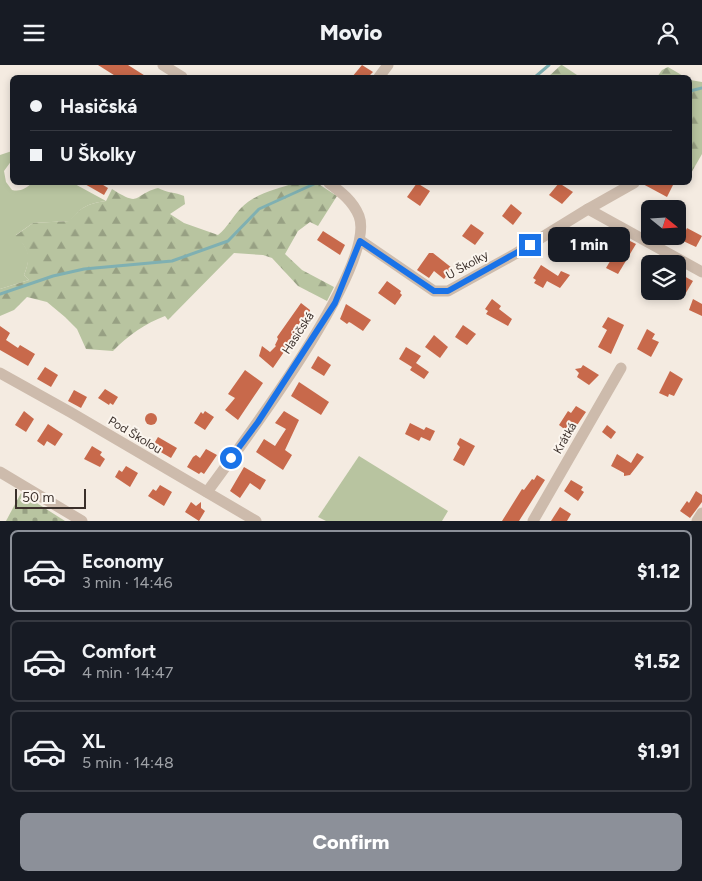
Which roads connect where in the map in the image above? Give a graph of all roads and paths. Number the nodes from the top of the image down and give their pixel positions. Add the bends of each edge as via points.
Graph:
1 (162, 65) edge
2 (179, 75) edge
3 (332, 185) edge
4 (630, 185) edge
5 (588, 209) junction
6 (360, 241) junction
7 (702, 271) edge
8 (621, 368) dead end
9 (0, 373) edge
10 (0, 472) edge
11 (207, 492) junction
12 (702, 513) edge
13 (82, 521) edge
14 (256, 521) edge
15 (533, 521) edge
16 (698, 521) edge

1 - 2 street
3 - 6 street, Hasičská via 346,196 360,217
4 - 5 street, U Školky
5 - 6 street, U Školky via 448,291 434,291
5 - 7 street
6 - 11 street, Hasičská via 335,303 258,422
8 - 15 street, Krátká
9 - 11 street, Pod Školou
10 - 13 street
11 - 14 street, Pod Školou
12 - 16 street

